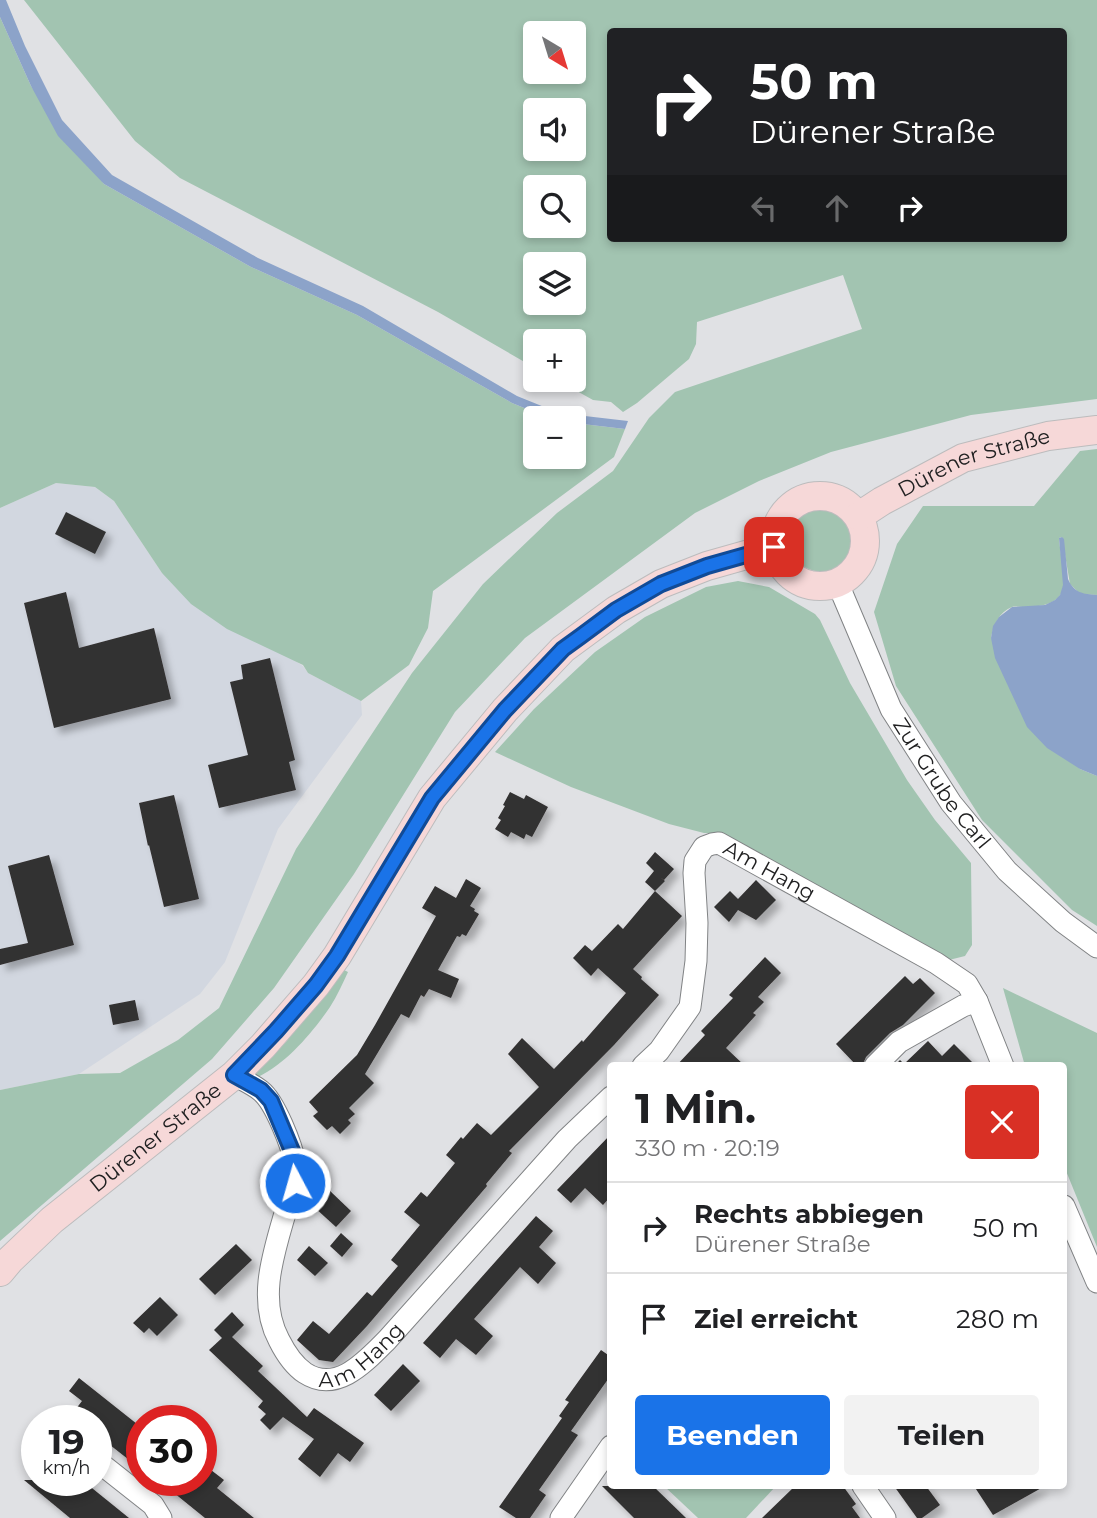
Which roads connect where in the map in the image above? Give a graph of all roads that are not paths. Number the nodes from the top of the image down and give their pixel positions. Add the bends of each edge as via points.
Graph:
1 (1097, 430) edge
2 (859, 516) junction
3 (774, 547) junction
4 (838, 584) junction
5 (1097, 947) edge
6 (972, 993) junction
7 (647, 1062) edge
8 (879, 1062) edge
9 (1001, 1062) edge
10 (234, 1075) junction
11 (607, 1101) edge
12 (1069, 1229) edge
13 (0, 1272) edge
14 (1097, 1282) edge
15 (607, 1452) edge
16 (112, 1473) edge
17 (865, 1489) edge
18 (161, 1518) edge
19 (561, 1518) edge
20 (885, 1518) edge

1 - 2 main road, Dürener Straße via 1048,436 963,458
2 - 3 main road via 841,500 822,496 802,499 786,510 777,525
2 - 4 main road via 865,531 864,554 854,572
3 - 4 main road via 782,567 794,579 815,587
3 - 10 main road, Dürener Straße via 661,584 563,649 446,779 337,956
4 - 5 street, Zur Grube Carl via 891,709 951,803 1007,871
6 - 7 street, Am Hang via 936,963 719,843 712,844 704,847 695,861 696,961 691,1007
6 - 8 street via 963,1006 899,1042
6 - 9 street
10 - 11 street, Am Hang via 271,1101 296,1166 268,1282 272,1328 296,1365 306,1374 327,1380 356,1369 387,1340 567,1139
10 - 13 main road, Dürener Straße via 52,1220
12 - 14 street
15 - 19 street
16 - 18 street via 153,1505
17 - 20 street

